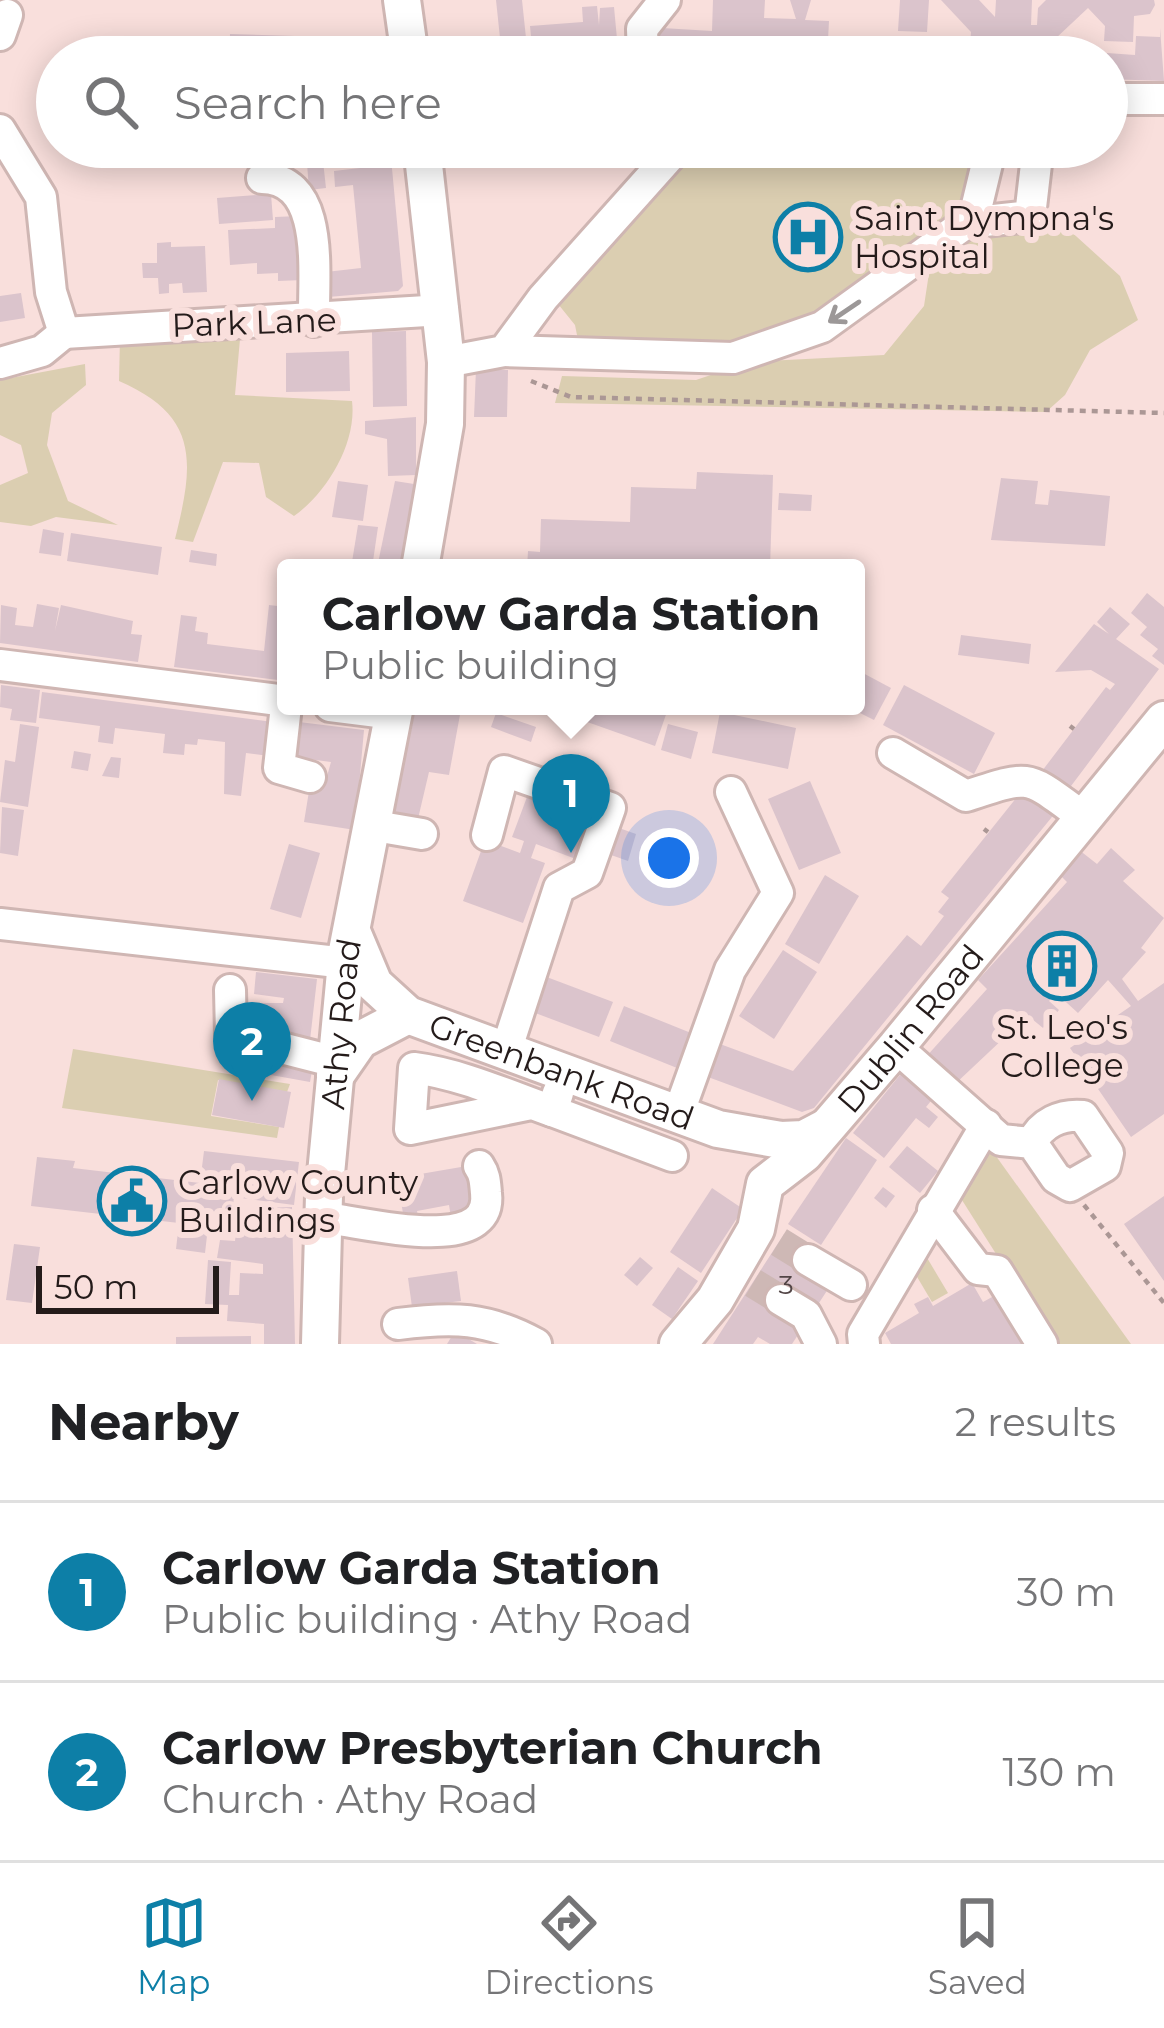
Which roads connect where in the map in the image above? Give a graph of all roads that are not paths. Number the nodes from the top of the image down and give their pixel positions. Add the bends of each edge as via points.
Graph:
1 (402, 0) edge
2 (665, 0) edge
3 (407, 36) edge
4 (642, 36) edge
5 (0, 130) edge
6 (425, 168) edge
7 (659, 168) edge
8 (987, 168) edge
9 (1036, 168) edge
10 (262, 178) dead end
11 (966, 224) junction
12 (443, 310) junction
13 (314, 321) junction
14 (64, 333) junction
15 (507, 352) junction
16 (446, 362) junction
17 (0, 363) edge
18 (422, 559) edge
19 (0, 665) edge
20 (277, 702) edge
21 (285, 715) edge
22 (393, 715) edge
23 (1164, 720) edge
24 (893, 753) dead end
25 (310, 777) dead end
26 (731, 792) dead end
27 (1082, 816) junction
28 (375, 826) junction
29 (422, 834) dead end
30 (487, 835) dead end
31 (0, 924) edge
32 (350, 948) junction
33 (230, 990) dead end
34 (408, 1015) junction
35 (896, 1047) junction
36 (507, 1048) junction
37 (335, 1069) junction
38 (565, 1070) junction
39 (679, 1112) junction
40 (986, 1125) junction
41 (827, 1127) junction
42 (718, 1129) junction
43 (1031, 1143) junction
44 (672, 1156) dead end
45 (479, 1166) dead end
46 (766, 1184) junction
47 (934, 1210) junction
48 (323, 1218) junction
49 (808, 1259) tunnel mouth
50 (850, 1285) dead end
51 (782, 1300) tunnel mouth
52 (398, 1324) dead end
53 (689, 1341) edge
54 (320, 1344) edge
55 (536, 1344) edge
56 (821, 1344) edge
57 (864, 1344) edge
58 (1042, 1344) edge

1 - 3 main road
2 - 4 street
5 - 14 street via 40,197
6 - 12 main road
7 - 15 street via 543,298
8 - 11 street
9 - 11 street via 1030,215
10 - 13 street via 301,192 312,240
11 -> 15 street via 822,327 733,358
12 - 13 street, Park Lane
12 - 16 main road
13 - 14 street, Park Lane
14 - 17 street via 42,351
15 - 16 street
16 - 18 main road via 445,424
19 - 20 street
21 - 25 street via 279,768
22 - 28 main road, Athy Road
23 - 27 main road, Dublin Road
24 - 27 street via 966,796 1032,779
26 - 39 street via 778,893 730,970
27 - 35 main road, Dublin Road
28 - 29 street
28 - 32 main road, Athy Road
30 - 36 street via 504,771 610,808 587,873 559,888
31 - 32 street
32 - 34 main road, Greenbank Road
32 - 37 main road, Athy Road
33 - 37 street via 231,1035
34 - 36 main road, Greenbank Road
34 - 37 main road, Greenbank Road via 360,1040
35 - 40 street
35 - 41 main road, Dublin Road
36 - 38 main road, Greenbank Road
37 - 48 main road, Athy Road
38 - 39 main road, Greenbank Road
38 - 44 street via 542,1108
39 - 42 main road, Greenbank Road
40 - 43 street via 1001,1140
40 - 47 street
41 - 42 main road, Greenbank Road via 781,1140
41 - 46 main road, Dublin Road
42 - 46 main road, Greenbank Road
43 - 43 street via 1070,1186 1105,1166 1108,1153 1083,1116 1064,1114
45 - 48 street via 488,1205 464,1228 413,1232
46 - 53 main road via 767,1236
47 - 57 street
47 - 58 street via 978,1269 997,1270
48 - 54 main road, Athy Road
49 - 50 street
51 - 56 street via 806,1315
52 - 55 street via 486,1320

